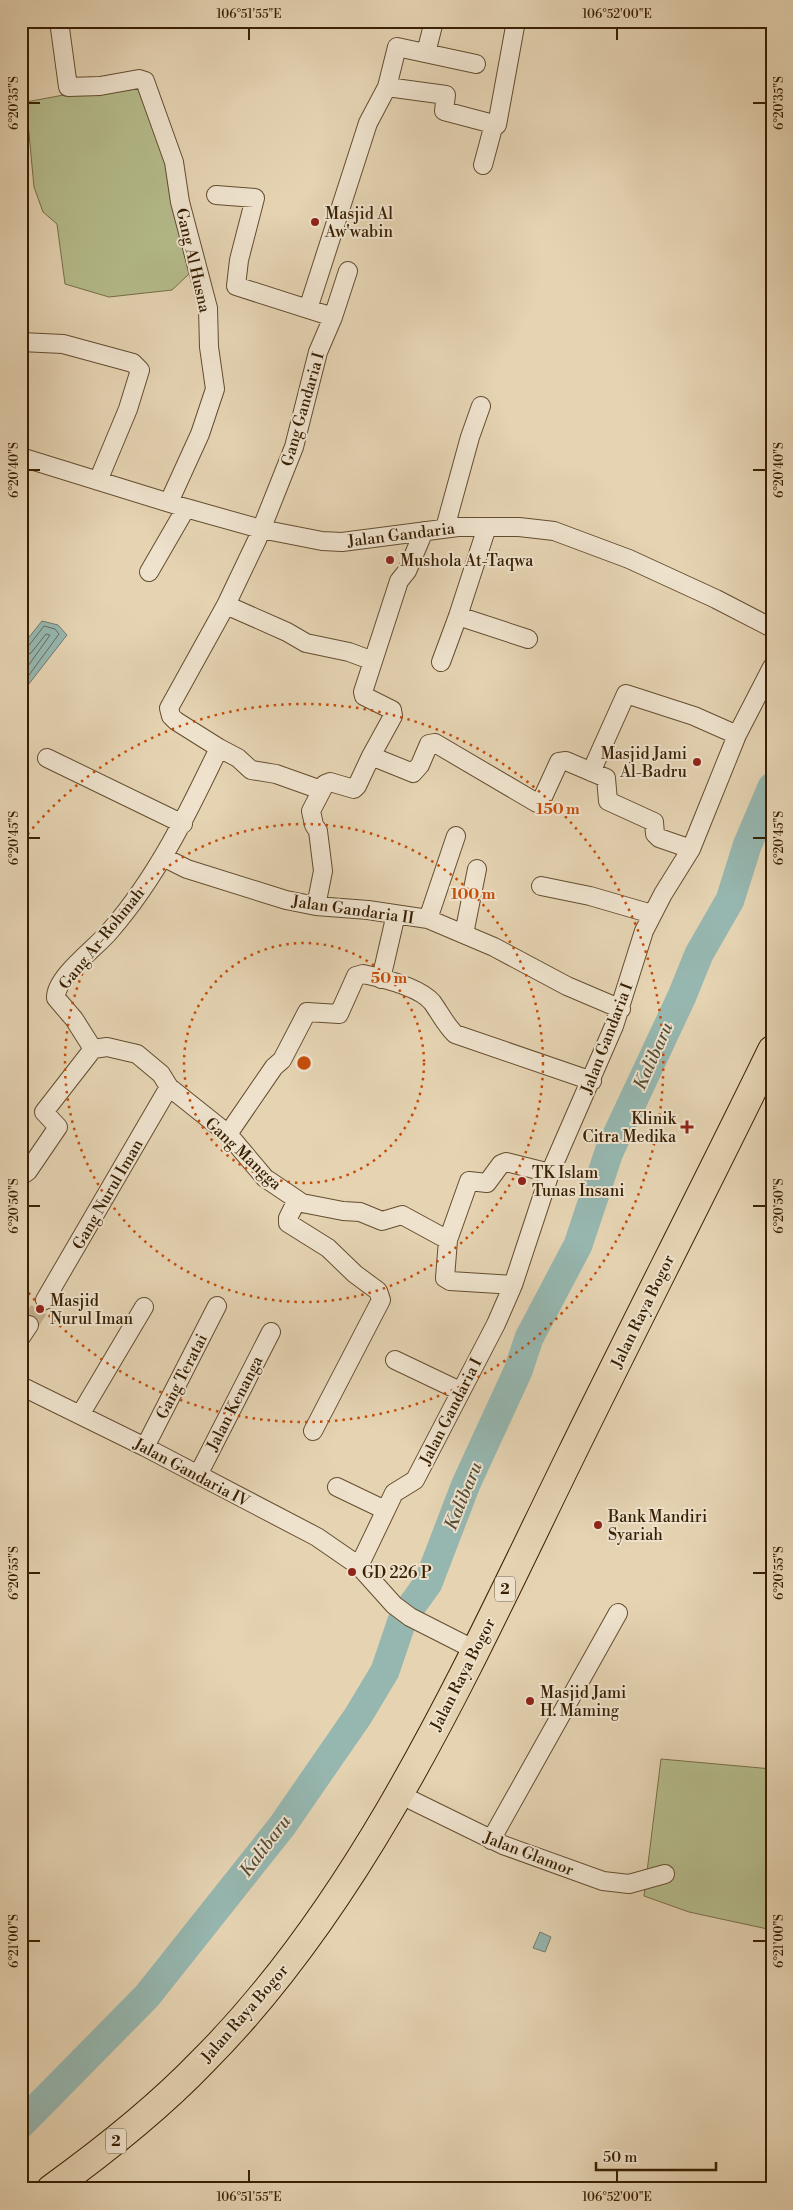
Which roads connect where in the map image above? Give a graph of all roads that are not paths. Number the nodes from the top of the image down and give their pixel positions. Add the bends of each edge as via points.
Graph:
1 (59, 21) edge
2 (434, 21) edge
3 (516, 21) edge
4 (426, 53) junction
5 (476, 64) dead end
6 (387, 87) junction
7 (494, 124) junction
8 (483, 165) dead end
9 (216, 195) dead end
10 (348, 271) dead end
11 (308, 309) junction
12 (333, 317) junction
13 (21, 342) edge
14 (482, 406) dead end
15 (21, 457) edge
16 (98, 481) junction
17 (178, 505) junction
18 (486, 527) junction
19 (445, 528) junction
20 (261, 529) junction
21 (424, 531) junction
22 (149, 572) dead end
23 (226, 605) junction
24 (458, 616) junction
25 (772, 628) edge
26 (528, 639) dead end
27 (373, 661) junction
28 (441, 662) dead end
29 (772, 667) edge
30 (737, 735) junction
31 (219, 748) junction
32 (370, 756) junction
33 (46, 758) dead end
34 (591, 772) junction
35 (321, 790) junction
36 (183, 824) junction
37 (456, 836) dead end
38 (691, 849) junction
39 (163, 857) junction
40 (477, 870) dead end
41 (541, 886) dead end
42 (316, 906) junction
43 (396, 914) junction
44 (652, 914) junction
45 (428, 920) junction
46 (464, 934) junction
47 (381, 978) junction
48 (621, 1009) junction
49 (94, 1049) junction
50 (772, 1050) edge
51 (592, 1081) junction
52 (169, 1087) junction
53 (772, 1089) edge
54 (228, 1134) junction
55 (21, 1172) edge
56 (550, 1173) junction
57 (297, 1200) junction
58 (448, 1240) junction
59 (513, 1285) junction
60 (45, 1300) tunnel mouth
61 (144, 1306) dead end
62 (217, 1306) dead end
63 (271, 1332) dead end
64 (395, 1360) dead end
65 (21, 1386) edge
66 (460, 1391) junction
67 (80, 1415) junction
68 (313, 1431) dead end
69 (145, 1447) junction
70 (198, 1475) junction
71 (337, 1487) dead end
72 (385, 1510) junction
73 (359, 1566) junction
74 (618, 1613) dead end
75 (475, 1650) junction
76 (407, 1799) junction
77 (491, 1840) junction
78 (664, 1874) dead end
79 (51, 2189) edge
80 (82, 2189) edge

1 - 17 street, Gang Al Husna via 68,87 145,81 174,162 180,202 208,308 215,389
2 - 4 street
3 - 7 street via 497,125
4 - 5 street
4 - 6 street via 397,47
6 - 7 street via 446,95 444,111
6 - 11 street via 368,123
7 - 8 street
9 - 11 street via 255,198 239,260 236,286
10 - 12 street, Gang Gandaria I
11 - 12 street
12 - 20 street, Gang Gandaria I via 318,352 294,447
13 - 16 street via 63,344 133,364 140,370
14 - 19 street
15 - 16 street, Jalan Gandaria
16 - 17 street, Jalan Gandaria
17 - 20 street, Jalan Gandaria
17 - 22 street
18 - 19 street, Jalan Gandaria
18 - 24 street
18 - 25 street, Jalan Gandaria via 544,530 592,544 716,599
19 - 21 street, Jalan Gandaria
20 - 21 street, Jalan Gandaria via 342,542
20 - 23 street
21 - 27 street via 399,581
23 - 27 street via 306,643
23 - 31 street via 170,708 170,716 176,721
24 - 26 street
24 - 28 street
27 - 32 street via 364,696 393,713
29 - 30 street, Jalan Gandaria I
30 - 34 street via 694,716 626,694
30 - 38 street, Jalan Gandaria I
31 - 35 street via 238,758 251,770 276,774
31 - 36 street
32 - 34 street via 412,773 420,765 429,744 435,743 537,803 542,799 559,762 566,761
32 - 35 street via 354,790 330,782
33 - 36 street
34 - 38 street via 606,778 608,801 654,822 655,834 659,838
35 - 42 street via 311,816 318,830 323,871
36 - 39 street
37 - 45 street
38 - 44 street, Jalan Gandaria I
39 - 42 street, Jalan Gandaria II via 187,869 255,892
39 - 49 street, Gang Ar-Rohmah via 119,920 62,981 56,995
40 - 46 street
41 - 44 street
42 - 43 street, Jalan Gandaria II
43 - 45 street, Jalan Gandaria II
43 - 47 street
44 - 48 street, Jalan Gandaria I
45 - 46 street, Jalan Gandaria II
46 - 48 street, Jalan Gandaria II via 567,986
47 - 51 street via 418,992 431,1002 444,1024 455,1034
47 - 54 street via 363,974 356,976 339,1014 307,1012 282,1060
48 - 51 street, Jalan Gandaria I
49 - 52 street, Gang Mangga via 107,1047 134,1052 161,1074
49 - 55 street via 44,1112 58,1127 28,1171
50 - 75 highway, Jalan Raya Bogor / 2
51 - 56 street, Jalan Gandaria I
52 - 54 street, Gang Mangga
52 - 60 street, Gang Nurul Iman
53 - 76 highway, Jalan Raya Bogor / 2 via 567,1503
54 - 57 street, Gang Mangga via 265,1178
56 - 58 street via 506,1162 487,1184 469,1181
56 - 59 street, Jalan Gandaria I
57 - 58 street, Gang Mangga via 312,1206 360,1212 382,1220 402,1216
57 - 68 street via 288,1223 328,1248 378,1291 381,1300
58 - 59 street via 446,1278 450,1281
59 - 66 street, Jalan Gandaria I
61 - 67 street
62 - 69 street, Gang Teratai
63 - 70 street, Jalan Kenanga
64 - 66 street
65 - 67 street, Jalan Gandaria IV
66 - 72 street, Jalan Gandaria I via 415,1480 394,1493
67 - 69 street, Jalan Gandaria IV
69 - 70 street, Jalan Gandaria IV
70 - 73 street, Jalan Gandaria IV via 317,1537
71 - 72 street
72 - 73 street, Jalan Gandaria I
73 - 75 street, Jalan Gandaria IV via 394,1605 410,1617
74 - 77 street
75 - 76 highway, Jalan Raya Bogor / 2
76 - 77 street, Jalan Glamor
76 - 79 highway, Jalan Raya Bogor / 2 via 282,1970 205,2060 118,2140
76 - 80 highway, Jalan Raya Bogor / 2 via 358,1892 276,2003 230,2056 179,2107
77 - 78 street, Jalan Glamor via 603,1881 629,1884

